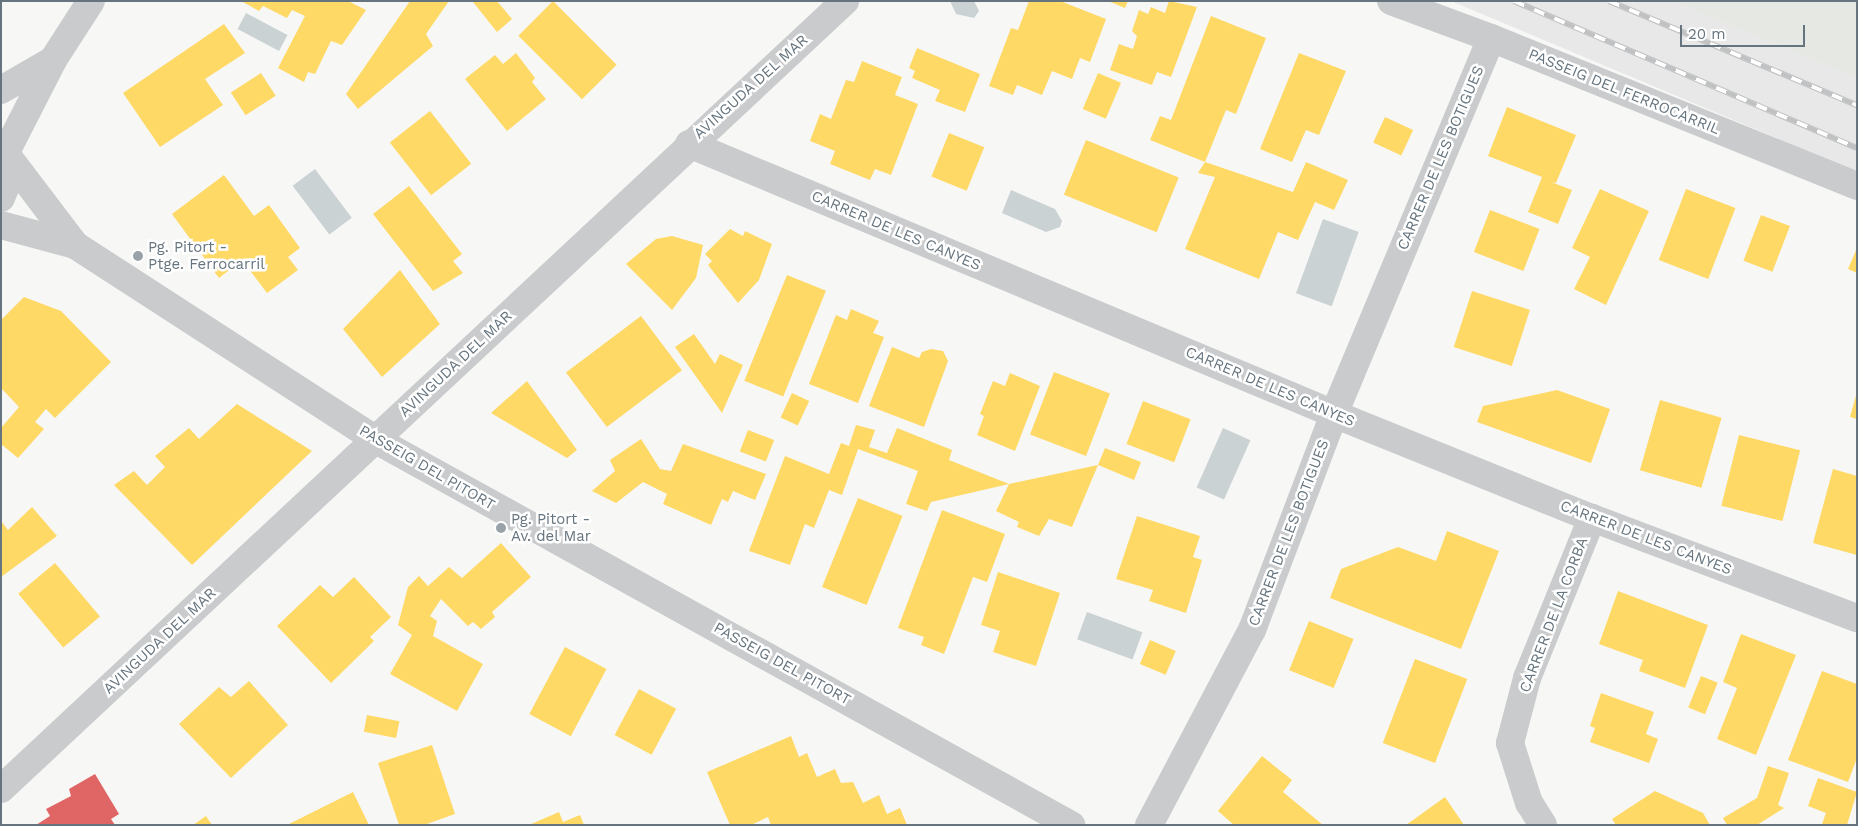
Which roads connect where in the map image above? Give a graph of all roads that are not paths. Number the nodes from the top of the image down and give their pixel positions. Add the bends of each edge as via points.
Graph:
1 (91, 1) edge
2 (845, 1) edge
3 (1391, 1) edge
4 (1491, 38) junction
5 (52, 60) junction
6 (1, 90) edge
7 (689, 144) junction
8 (6, 148) edge
9 (1857, 186) edge
10 (1, 198) edge
11 (1, 225) edge
12 (75, 245) junction
13 (1334, 414) junction
14 (376, 440) junction
15 (1592, 518) junction
16 (1857, 618) edge
17 (1, 789) edge
18 (1071, 825) edge
19 (1149, 825) edge
20 (1543, 825) edge

1 - 5 street
2 - 7 street, AVINGUDA DEL MAR
3 - 4 street, PASSEIG DEL FERROCARRIL
4 - 9 street, PASSEIG DEL FERROCARRIL
4 - 13 street, CARRER DE LES BOTIGUES
5 - 6 street
5 - 8 street
7 - 13 street, CARRER DE LES CANYES
7 - 14 street, AVINGUDA DEL MAR
8 - 10 street via 10,176
8 - 12 street, PASSEIG DEL PITORT
11 - 12 street
12 - 14 street, PASSEIG DEL PITORT
13 - 15 street, CARRER DE LES CANYES
13 - 19 street, CARRER DE LES BOTIGUES via 1252,630
14 - 17 street, AVINGUDA DEL MAR
14 - 18 street, PASSEIG DEL PITORT
15 - 16 street, CARRER DE LES CANYES
15 - 20 street, CARRER DE LA CORBA via 1527,678 1510,743 1529,803

